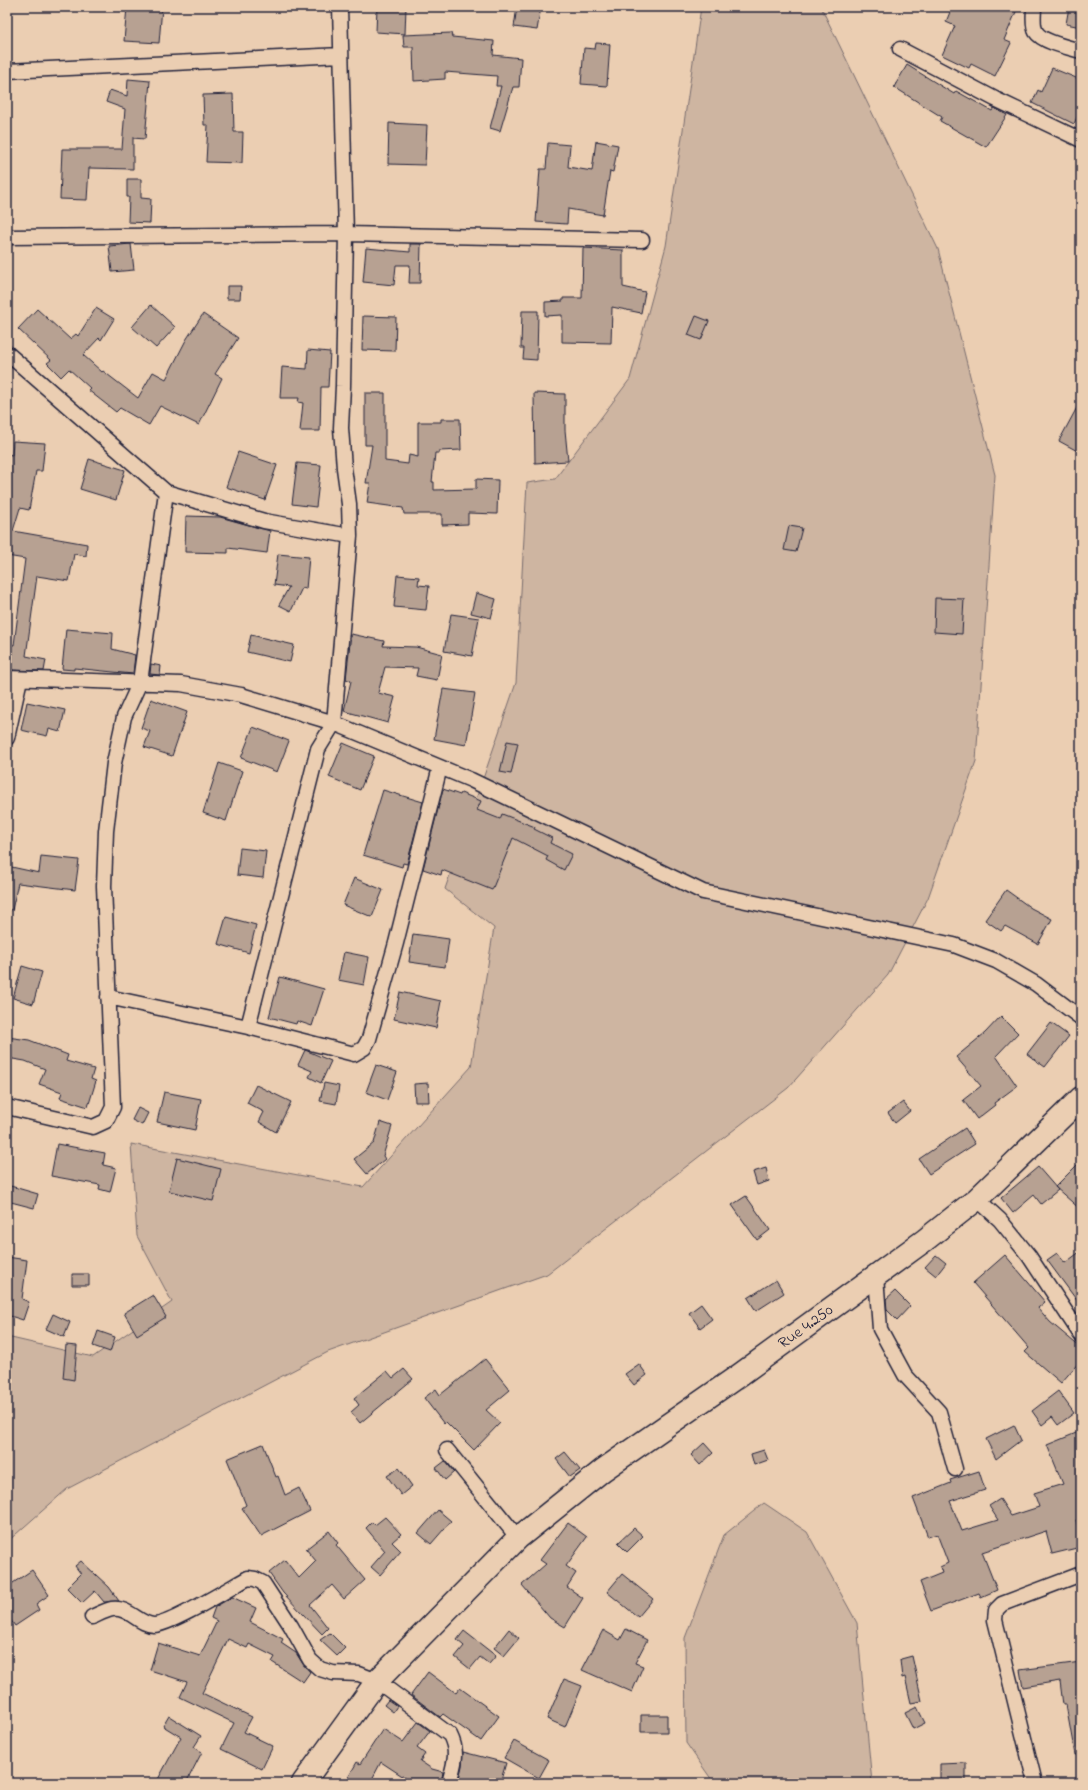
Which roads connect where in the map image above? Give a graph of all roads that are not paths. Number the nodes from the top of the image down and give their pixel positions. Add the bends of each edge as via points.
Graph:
1 (340, 7) edge
2 (1034, 7) edge
3 (900, 49) dead end
4 (1081, 51) edge
5 (341, 55) junction
6 (7, 71) edge
7 (1081, 140) edge
8 (346, 234) junction
9 (7, 237) edge
10 (642, 240) dead end
11 (7, 353) edge
12 (166, 492) junction
13 (350, 536) junction
14 (14, 679) edge
15 (140, 682) junction
16 (334, 722) junction
17 (7, 738) edge
18 (440, 767) junction
19 (108, 997) junction
20 (1081, 1018) edge
21 (248, 1027) junction
22 (1081, 1098) edge
23 (7, 1107) edge
24 (977, 1200) junction
25 (876, 1276) junction
26 (1081, 1335) edge
27 (447, 1450) dead end
28 (955, 1469) dead end
29 (518, 1538) junction
30 (1081, 1574) edge
31 (92, 1617) dead end
32 (377, 1681) junction
33 (303, 1783) edge
34 (449, 1783) edge
35 (1035, 1783) edge

1 - 5 street
2 - 4 street via 1035,31 1040,36
3 - 7 street
5 - 6 street
5 - 8 street
8 - 9 street
8 - 10 street
8 - 13 street via 341,428
11 - 12 street
12 - 13 street via 264,521
12 - 15 street
13 - 16 street
14 - 15 street
14 - 17 street
15 - 16 street via 181,684 241,696
15 - 19 street via 124,717 114,763 106,831 104,886
16 - 18 street
16 - 21 street via 318,749
18 - 20 street via 703,892 954,945 996,961 1036,984
18 - 21 street via 394,951 369,1039 364,1048 354,1054
19 - 21 street
19 - 23 street via 113,1107 106,1120 93,1126
22 - 24 main road, Rue 4.250
24 - 25 main road, Rue 4.250
24 - 26 street via 1000,1220 1029,1256
25 - 28 street via 880,1329 905,1375 939,1412
25 - 29 main road, Rue 4.250 via 603,1470
27 - 29 street
29 - 32 main road, Rue 4.250
30 - 35 street via 1002,1604 996,1610 996,1620
31 - 32 street via 113,1608 121,1609 144,1623 155,1625 171,1621 248,1578 255,1579 263,1583 310,1660 320,1668 333,1673 359,1674
32 - 33 main road, Rue 4.250
32 - 34 street via 450,1735 456,1746

